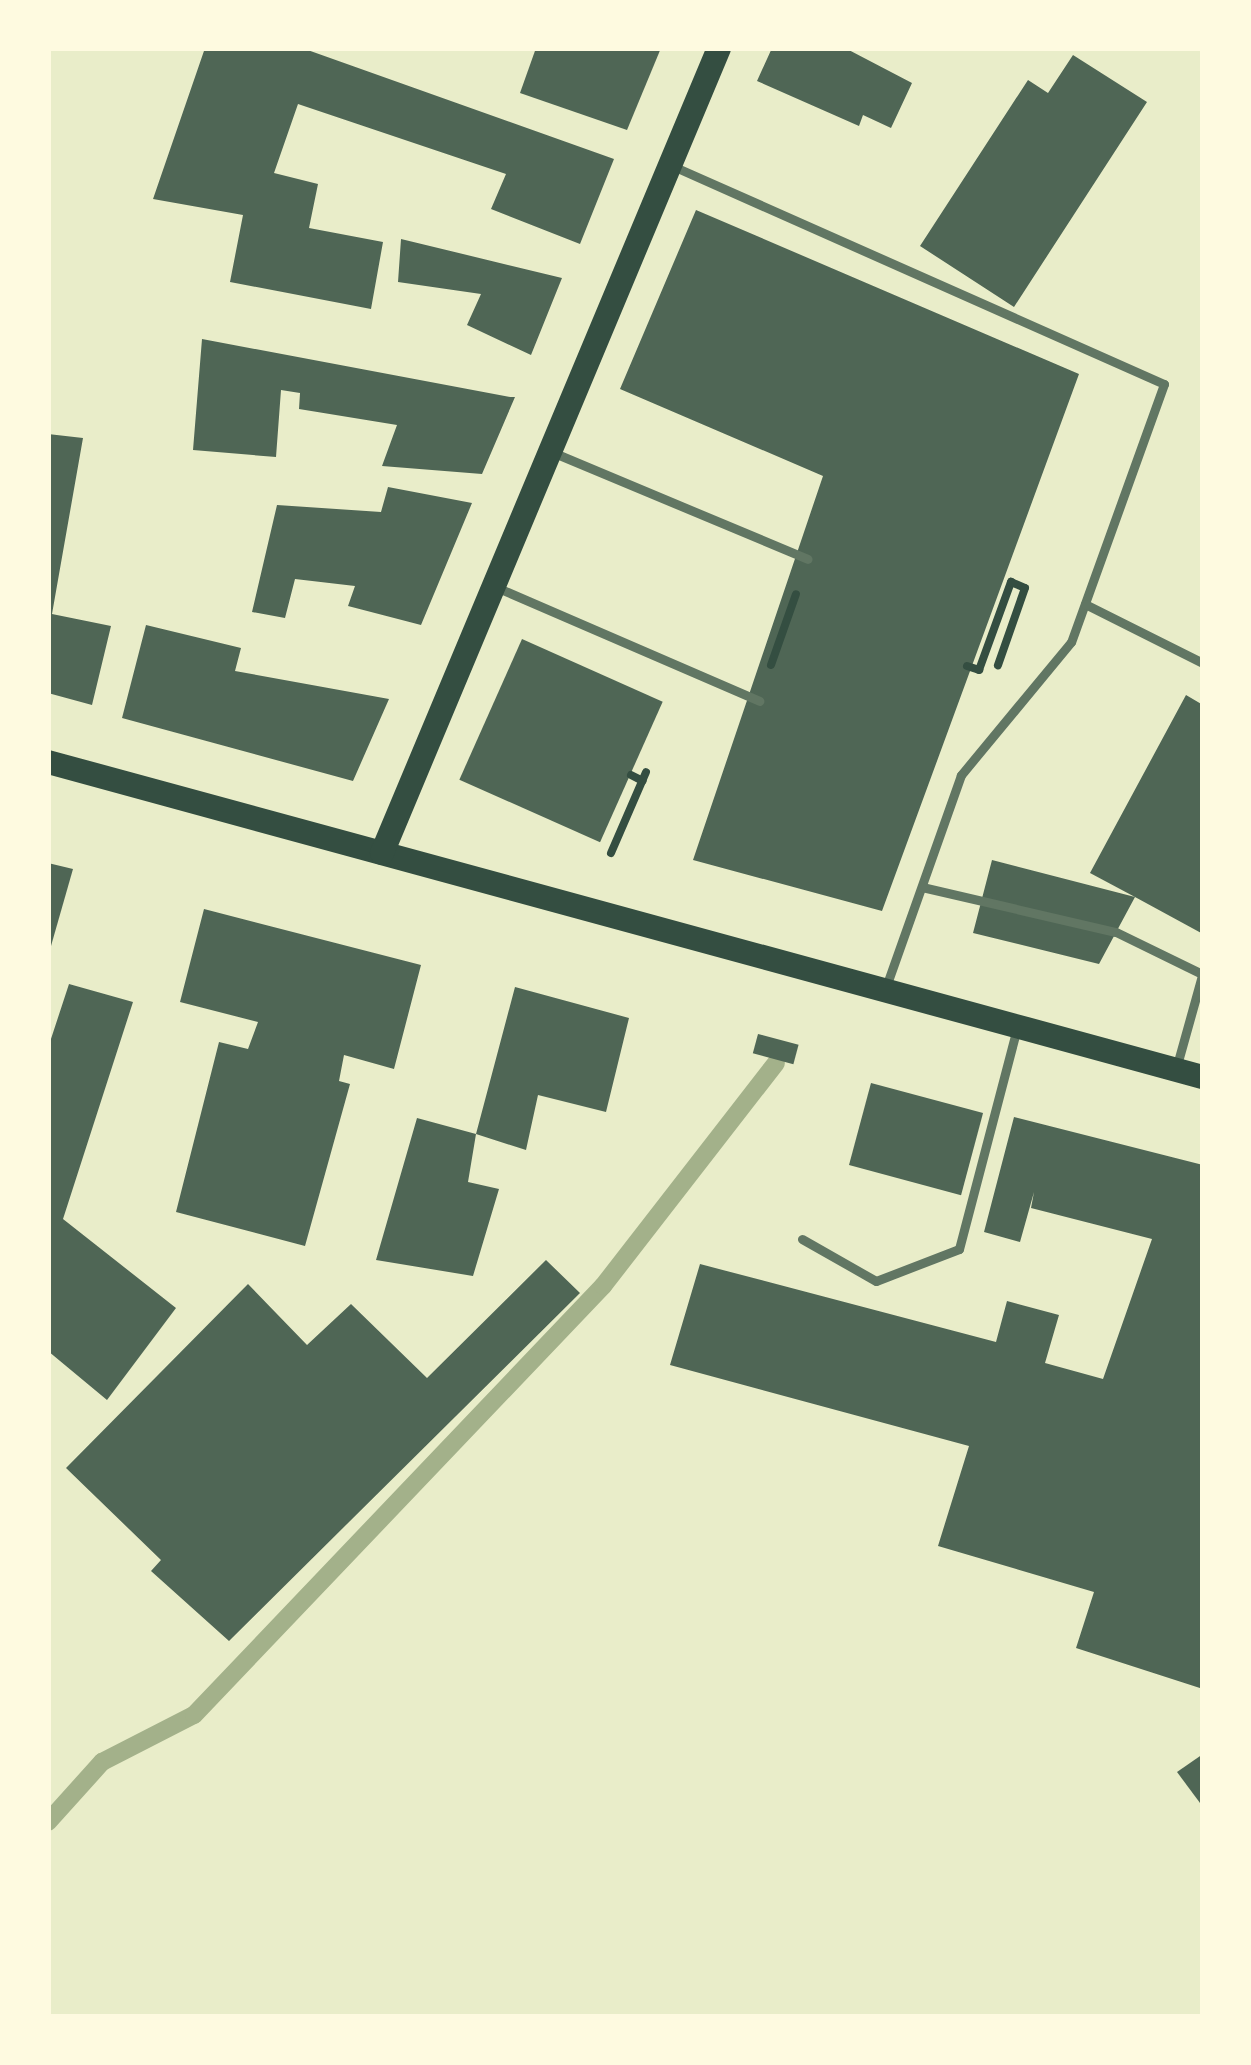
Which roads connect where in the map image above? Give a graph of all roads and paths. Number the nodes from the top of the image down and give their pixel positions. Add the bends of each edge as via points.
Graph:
1 (719, 48) edge
2 (670, 164) junction
3 (553, 452) junction
4 (808, 559) joint
5 (496, 587) junction
6 (1085, 604) junction
7 (1203, 663) edge
8 (967, 667) dead end
9 (759, 701) joint
10 (1009, 718) junction
11 (48, 762) edge
12 (631, 776) dead end
13 (382, 853) junction
14 (611, 853) dead end
15 (922, 886) junction
16 (1203, 973) edge
17 (884, 993) junction
18 (1017, 1028) junction
19 (1176, 1070) junction
20 (1203, 1076) edge
21 (802, 1240) dead end

1 - 2 main road
2 - 3 main road
2 - 6 lane via 1164,384
3 - 4 lane
3 - 5 main road
4 - 9 path
5 - 9 lane
5 - 13 main road
6 - 7 lane
6 - 10 lane via 1071,643
8 - 10 path via 979,670 1011,582 1025,587 988,694
10 - 15 lane via 961,775
11 - 13 main road
12 - 14 path via 644,777
13 - 17 main road
15 - 16 lane via 1116,932
15 - 17 lane
16 - 19 lane
17 - 18 main road
18 - 19 main road
18 - 21 lane via 959,1249 876,1280
19 - 20 main road

